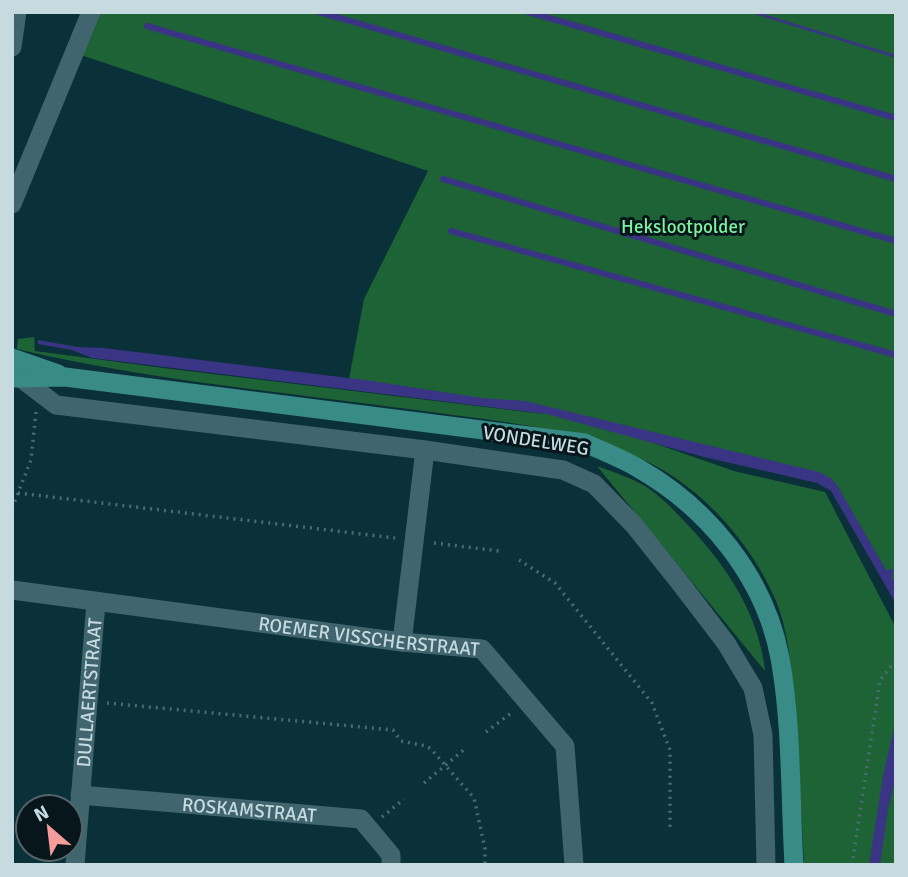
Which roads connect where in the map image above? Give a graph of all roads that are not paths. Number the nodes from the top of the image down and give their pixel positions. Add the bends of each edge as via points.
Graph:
1 (17, 12) edge
2 (91, 12) edge
3 (12, 47) edge
4 (12, 204) edge
5 (12, 358) edge
6 (65, 377) junction
7 (17, 378) edge
8 (425, 450) junction
9 (12, 590) edge
10 (96, 602) junction
11 (402, 642) junction
12 (80, 793) edge
13 (84, 795) edge
14 (391, 865) edge
15 (574, 865) edge
16 (766, 865) edge
17 (794, 865) edge

1 - 3 street
2 - 4 street
5 - 6 main road, VONDELWEG
6 - 7 main road, VONDELWEG
6 - 17 main road, VONDELWEG via 585,443 663,484 728,545 752,582 772,629 784,696
7 - 8 street, VONDELWEG via 56,405
8 - 11 street
8 - 16 street, VONDELWEG via 563,470 594,484 634,525 726,643 753,688 763,735
9 - 10 street, ROEMER VISSCHERSTRAAT
10 - 11 street, ROEMER VISSCHERSTRAAT
10 - 12 street, DULLAERTSTRAAT
11 - 15 street, ROEMER VISSCHERSTRAAT via 482,649 565,746
13 - 14 street, ROSKAMSTRAAT via 361,819 391,855

